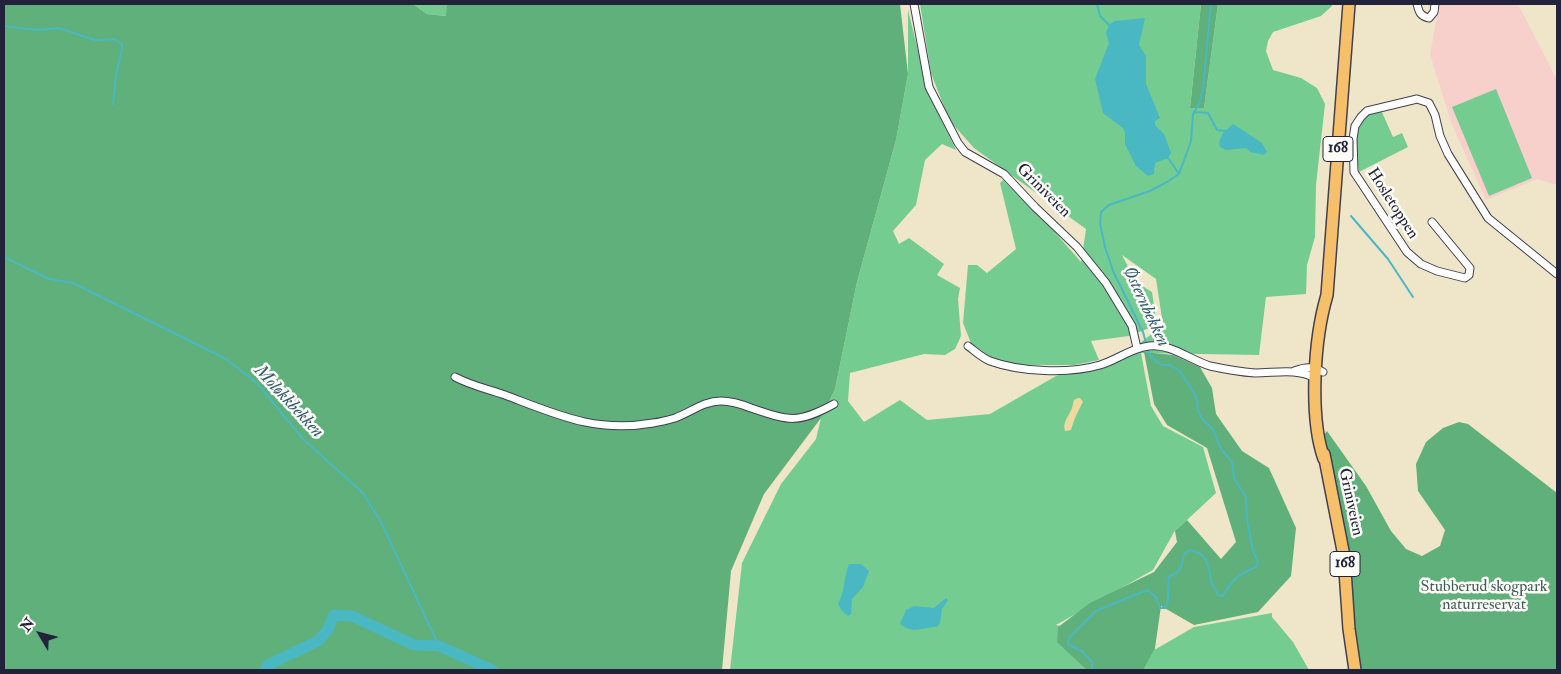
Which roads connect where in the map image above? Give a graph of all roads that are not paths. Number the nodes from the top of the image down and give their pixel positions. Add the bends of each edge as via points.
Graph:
1 (914, 4) edge
2 (1349, 4) edge
3 (1417, 4) edge
4 (1435, 4) edge
5 (1432, 222) dead end
6 (1557, 274) edge
7 (968, 346) dead end
8 (1144, 347) junction
9 (1318, 373) junction
10 (455, 377) dead end
11 (834, 404) dead end
12 (1355, 670) edge

1 - 8 street, Griniveien via 929,87 958,143 966,152 1004,174 1077,246 1106,283
2 - 9 main road, Griniveien / 168
3 - 4 street via 1419,13 1428,18 1434,12
5 - 6 street, Hosletoppen via 1470,268 1465,278 1421,264 1406,252 1354,172 1355,126 1367,111 1417,99 1429,104 1448,154 1488,218
7 - 8 street via 989,361 1021,369 1051,370 1099,365
8 - 9 street via 1161,345 1216,367 1254,373 1304,368
9 - 12 main road, Griniveien / 168 via 1324,459 1344,556
10 - 11 street via 586,423 609,426 674,418 705,404 721,401 801,419

